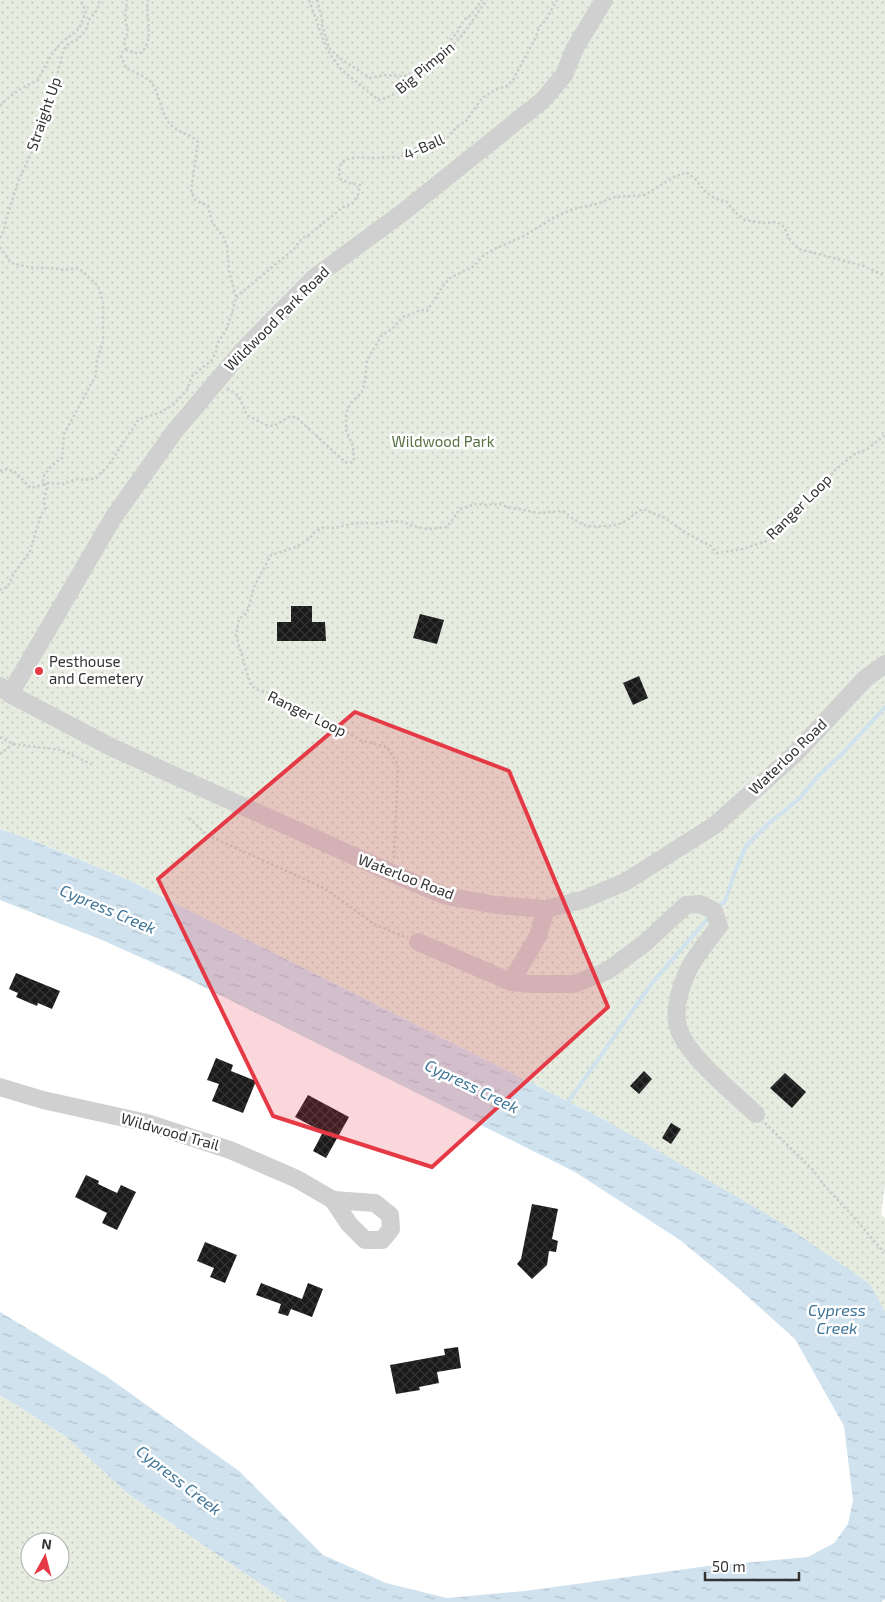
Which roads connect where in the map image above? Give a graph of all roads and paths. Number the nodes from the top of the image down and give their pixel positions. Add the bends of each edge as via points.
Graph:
1 (80, 0) edge
2 (100, 0) edge
3 (128, 0) edge
4 (148, 0) edge
5 (309, 0) edge
6 (317, 0) edge
7 (482, 0) edge
8 (487, 0) edge
9 (557, 0) edge
10 (604, 0) edge
11 (126, 50) junction
12 (0, 106) edge
13 (0, 238) edge
14 (0, 248) edge
15 (885, 276) edge
16 (236, 298) junction
17 (208, 364) junction
18 (216, 382) junction
19 (885, 435) edge
20 (0, 471) edge
21 (44, 483) junction
22 (0, 590) edge
23 (885, 664) edge
24 (5, 690) edge
25 (0, 737) edge
26 (13, 744) junction
27 (0, 754) edge
28 (93, 765) dead end
29 (189, 818) dead end
30 (394, 874) junction
31 (546, 909) junction
32 (418, 942) joint
33 (511, 982) junction
34 (0, 1087) edge
35 (756, 1114) joint
36 (333, 1200) dead end
37 (885, 1251) edge

1 - 12 path via 86,11 79,29 51,54 38,80 25,85
2 - 13 path, Straight Up via 86,30 64,50 52,94
3 - 11 path
4 - 11 path via 147,47 139,54
5 - 8 path, Big Pimpin via 327,50 341,69 378,100 394,95 418,77 456,42
6 - 7 path via 329,48 370,78 404,76 438,56
9 - 16 path, 4-Ball via 507,86 497,88 482,98 466,121 446,139 423,144 399,158 359,156 344,161 338,170 340,179 360,185 353,203 302,238 294,249
10 - 18 street, Wildwood Park Road via 575,48 564,75 542,100 402,213 315,277
11 - 16 path via 121,56 126,68 149,80 170,124 198,142 191,191 195,200 208,206 212,222 224,238
14 - 21 path via 11,263 33,268 81,270 98,286 103,302 103,342 96,375 64,434 62,458 43,476
15 - 18 path via 864,266 799,249 777,222 745,220 727,202 705,191 686,172 645,195 615,197 573,209 494,249 474,266 450,278 426,311 408,314 382,335 367,360 362,392 346,413 346,430 353,446 354,461 350,463 344,462 296,417 289,417 274,426 247,415 235,393
16 - 17 path via 226,330
17 - 18 path via 210,376
17 - 21 path via 196,371 187,390 173,405 139,419 108,466 96,478 63,484
18 - 24 street, Wildwood Park Road via 174,432 112,518
19 - 30 path, Ranger Loop via 835,470 769,540 726,553 717,553 665,518 643,509 616,525 590,528 563,511 539,513 500,504 476,504 460,509 447,527 427,529 390,521 324,527 296,548 271,555 254,587 247,613 239,619 236,635 250,683 255,689 273,694 360,740 388,747 398,764
20 - 21 path via 14,472 31,488
21 - 22 path via 47,488 45,509 30,551 8,586
23 - 31 street, Waterloo Road via 866,679 794,755 715,825 625,882 582,900
24 - 30 street, Waterloo Road via 113,748
25 - 26 path
26 - 27 path
26 - 28 path via 61,750
29 - 32 path via 208,835 324,888 374,924
30 - 31 street, Waterloo Road via 446,896
31 - 33 street via 538,936
32 - 33 street
33 - 35 street via 574,984 607,971 645,943 686,905 700,904 714,911 719,926 687,972 678,998 677,1023 684,1043
34 - 36 street, Wildwood Trail via 42,1100 147,1123 230,1150 297,1179
35 - 37 path via 814,1171

